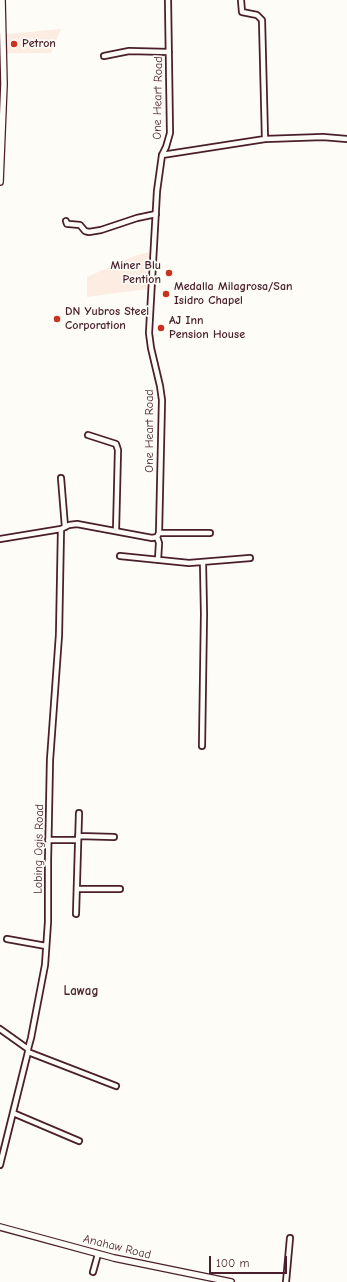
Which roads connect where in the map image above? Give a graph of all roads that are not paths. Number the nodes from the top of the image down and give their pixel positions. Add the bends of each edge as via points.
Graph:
1 (2, 0) edge
2 (168, 0) edge
3 (241, 0) edge
4 (169, 52) junction
5 (2, 53) edge
6 (104, 56) dead end
7 (2, 80) edge
8 (265, 139) junction
9 (347, 139) edge
10 (162, 155) junction
11 (0, 182) edge
12 (156, 214) junction
13 (66, 221) dead end
14 (88, 436) dead end
15 (61, 478) dead end
16 (63, 528) junction
17 (116, 531) junction
18 (210, 533) dead end
19 (158, 535) junction
20 (0, 540) edge
21 (120, 556) dead end
22 (250, 558) dead end
23 (158, 560) junction
24 (203, 563) junction
25 (202, 746) dead end
26 (79, 813) dead end
27 (114, 837) dead end
28 (78, 838) junction
29 (48, 840) junction
30 (77, 889) junction
31 (120, 889) dead end
32 (76, 914) dead end
33 (7, 939) dead end
34 (46, 946) junction
35 (0, 1029) edge
36 (28, 1050) junction
37 (116, 1086) dead end
38 (13, 1113) junction
39 (79, 1141) dead end
40 (0, 1164) edge
41 (0, 1228) edge
42 (290, 1238) dead end
43 (98, 1254) junction
44 (93, 1272) dead end
45 (230, 1282) edge
46 (286, 1282) edge

1 - 5 street
2 - 4 street, One Heart Road
3 - 8 street via 242,12 257,15 262,20
4 - 6 street via 129,51
4 - 10 street, One Heart Road via 170,133
5 - 7 street
7 - 11 street
8 - 9 street
8 - 10 street
10 - 12 street, One Heart Road
12 - 13 street via 94,231 85,231 80,225 67,224
12 - 19 street, One Heart Road via 149,333 162,400
14 - 17 street via 116,444 118,450
15 - 16 street, Lobing Ogis Road
16 - 17 street via 77,524
16 - 20 street
16 - 29 street, Lobing Ogis Road
17 - 19 street via 152,538
18 - 19 street
19 - 23 street, One Heart Road
21 - 23 street
22 - 24 street
23 - 24 street
24 - 25 street
26 - 28 street
27 - 28 street
28 - 29 street
28 - 30 street
29 - 34 street, Lobing Ogis Road
30 - 31 street
30 - 32 street
33 - 34 street
34 - 36 street, Lobing Ogis Road via 38,1006
35 - 36 street
36 - 37 street
36 - 38 street, Lobing Ogis Road
38 - 39 street
38 - 40 street, Lobing Ogis Road
41 - 43 street, Anahaw Road
42 - 46 street
43 - 44 street
43 - 45 street, Anahaw Road

